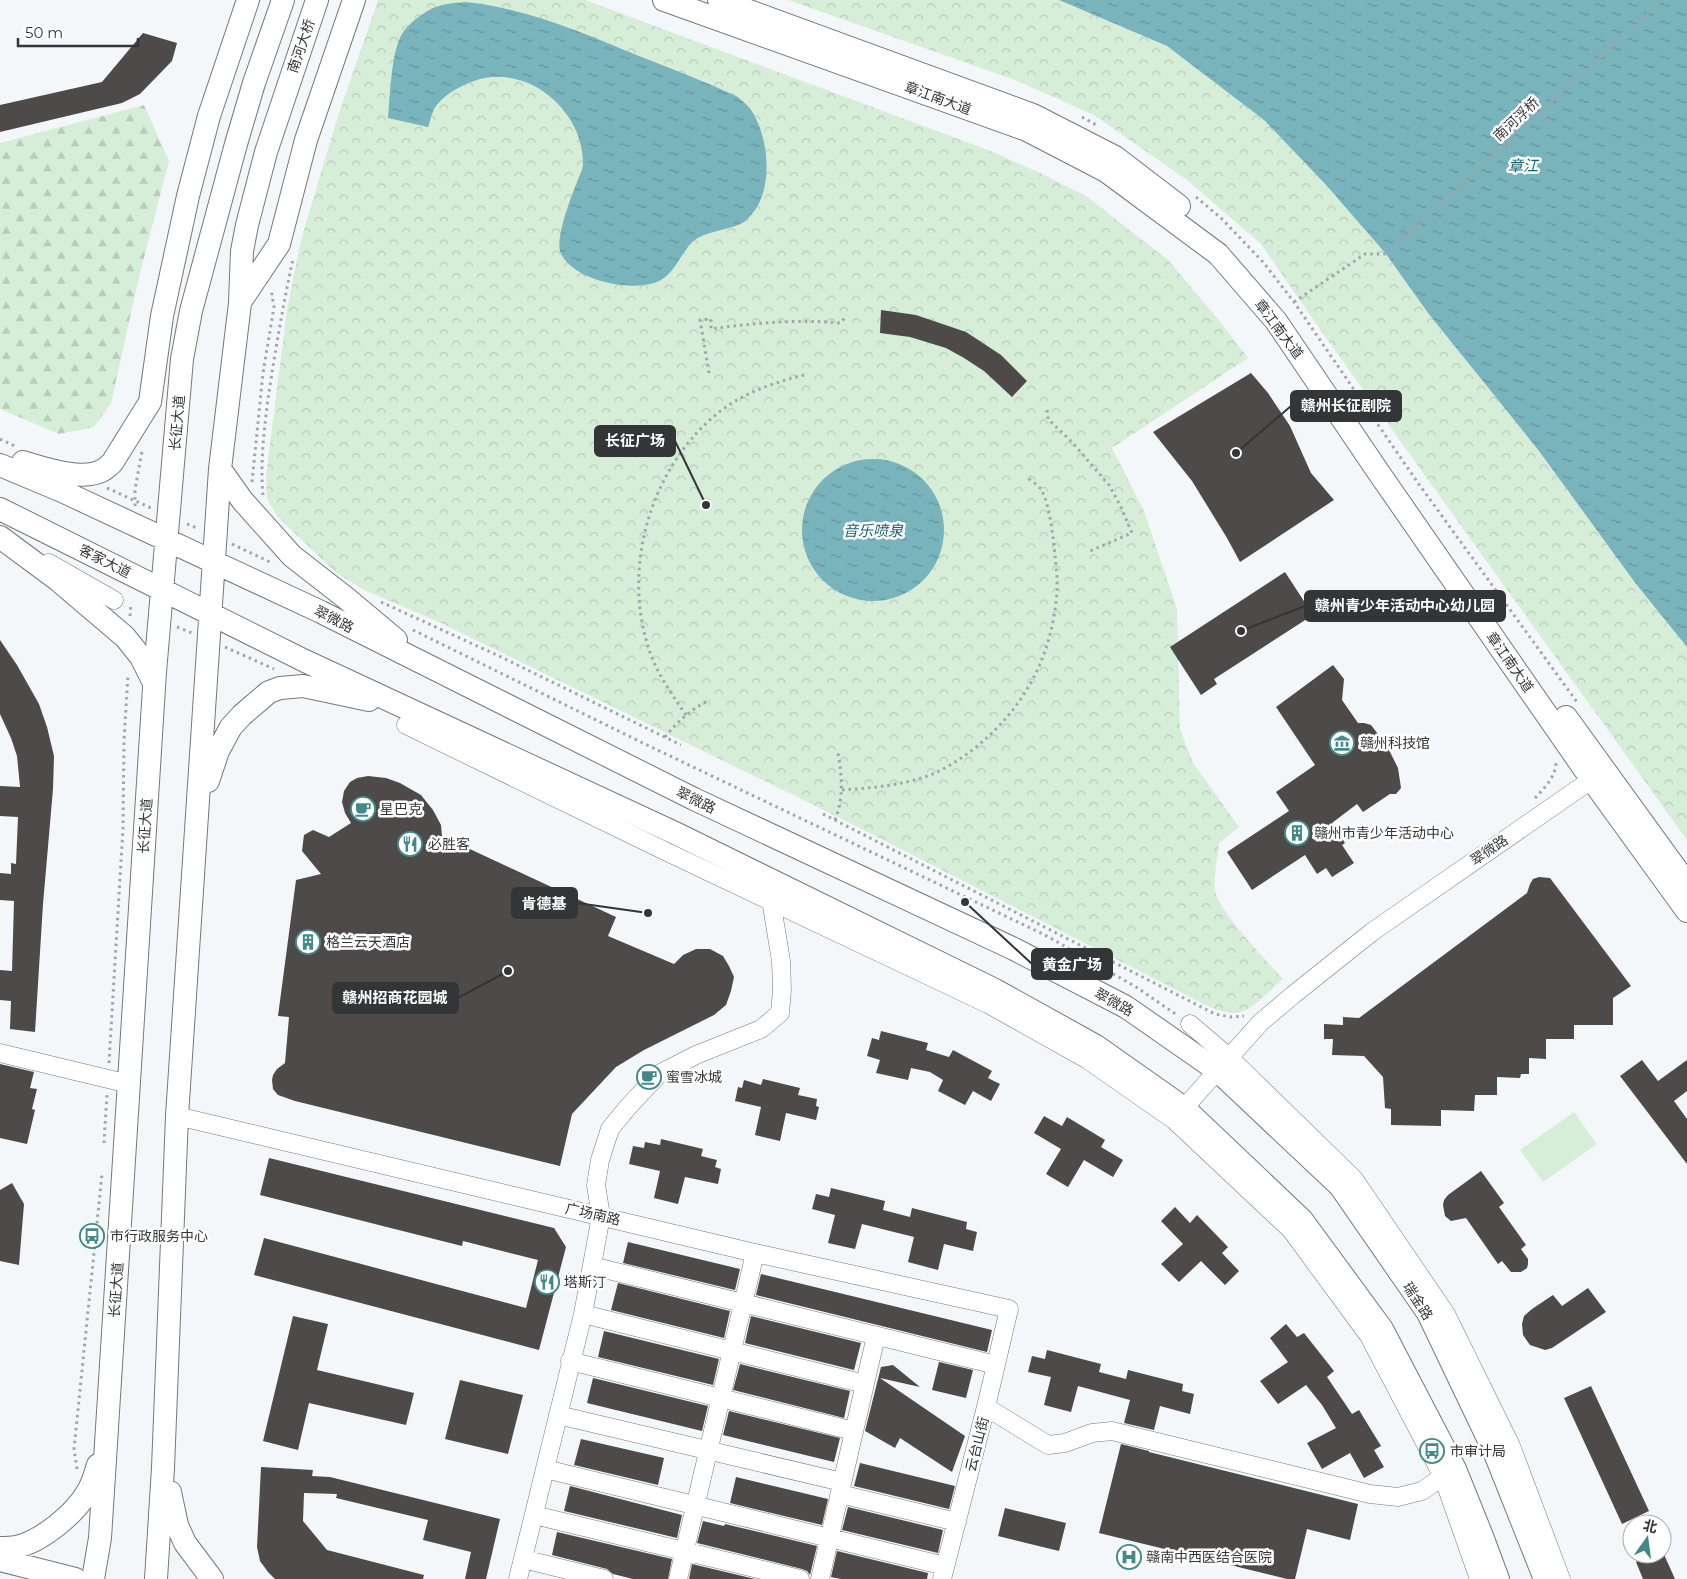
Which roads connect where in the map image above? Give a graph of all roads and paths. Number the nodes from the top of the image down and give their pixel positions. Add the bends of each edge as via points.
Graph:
1 (248, 0) edge
2 (283, 0) edge
3 (317, 0) edge
4 (354, 0) edge
5 (664, 0) edge
6 (719, 0) edge
7 (1662, 0) edge
8 (215, 223) junction
9 (294, 254) dead end
10 (170, 280) junction
11 (271, 289) dead end
12 (240, 302) junction
13 (1294, 302) dead end
14 (846, 316) dead end
15 (159, 340) junction
16 (709, 373) dead end
17 (808, 374) dead end
18 (179, 391) junction
19 (1047, 410) dead end
20 (0, 439) edge
21 (8, 451) edge
22 (0, 465) edge
23 (220, 469) junction
24 (76, 474) junction
25 (1028, 478) dead end
26 (252, 489) dead end
27 (264, 502) dead end
28 (0, 509) edge
29 (168, 516) junction
30 (0, 537) edge
31 (216, 537) junction
32 (166, 540) junction
33 (1090, 551) dead end
34 (214, 562) junction
35 (277, 565) dead end
36 (162, 590) junction
37 (376, 599) dead end
38 (114, 600) joint
39 (211, 614) junction
40 (160, 619) junction
41 (411, 629) dead end
42 (195, 634) dead end
43 (222, 646) dead end
44 (423, 664) junction
45 (275, 669) dead end
46 (155, 684) junction
47 (710, 700) dead end
48 (686, 715) junction
49 (408, 717) junction
50 (665, 737) junction
51 (681, 745) dead end
52 (838, 753) dead end
53 (1556, 759) dead end
54 (1598, 775) junction
55 (842, 790) junction
56 (1529, 803) dead end
57 (198, 808) junction
58 (823, 814) dead end
59 (835, 820) junction
60 (768, 878) junction
61 (1687, 884) edge
62 (770, 901) junction
63 (1687, 911) edge
64 (1250, 1011) dead end
65 (1190, 1024) joint
66 (0, 1052) edge
67 (1224, 1064) junction
68 (129, 1084) junction
69 (1184, 1108) junction
70 (177, 1116) junction
71 (601, 1216) junction
72 (755, 1253) junction
73 (592, 1266) junction
74 (743, 1303) junction
75 (1010, 1308) joint
76 (583, 1314) junction
77 (876, 1336) junction
78 (732, 1351) junction
79 (570, 1362) junction
80 (996, 1365) junction
81 (865, 1384) junction
82 (721, 1398) junction
83 (986, 1407) junction
84 (558, 1415) junction
85 (854, 1431) junction
86 (106, 1435) junction
87 (708, 1451) junction
88 (163, 1468) junction
89 (545, 1469) junction
90 (1449, 1473) junction
91 (841, 1488) junction
92 (696, 1506) junction
93 (534, 1515) junction
94 (957, 1522) junction
95 (829, 1538) junction
96 (0, 1548) edge
97 (685, 1551) junction
98 (523, 1559) junction
99 (0, 1560) edge
100 (944, 1572) edge
101 (75, 1579) edge
102 (93, 1579) edge
103 (156, 1579) edge
104 (212, 1579) edge
105 (518, 1579) edge
106 (604, 1579) edge
107 (678, 1579) edge
108 (800, 1579) edge
109 (820, 1579) edge
110 (1480, 1579) edge
111 (1498, 1579) edge
112 (1544, 1579) edge
113 (1561, 1579) edge

1 - 10 main road via 201,146
2 - 8 main road, 长征大道 via 254,83
3 - 12 main road, 南河大桥 via 266,152 247,225 242,252
4 - 12 main road via 306,140 279,244
5 - 54 main road, 章江南大道 via 1027,130 1106,171 1218,254 1276,321 1379,473
6 - 54 main road, 章江南大道 via 1033,115 1115,157 1229,244 1286,312
7 - 13 path, 南河浮桥 via 1386,254 1365,254
8 - 10 main road
8 - 18 main road, 长征大道 via 191,311
9 - 27 path via 266,420 262,480
10 - 15 main road
11 - 26 path via 274,308 260,399
12 - 23 main road
14 - 16 path via 841,323 786,321 711,329 711,319 700,320
15 - 18 main road
15 - 24 main road via 153,389 146,410 112,463 102,471
17 - 48 path via 766,386 719,412 692,437 654,498 641,552 643,626 654,662
18 - 29 main road, 长征大道
19 - 33 path via 1048,419 1109,485 1132,532
20 - 21 path
21 - 24 main road via 45,468
22 - 32 main road
23 - 31 main road
23 - 44 main road via 242,500 292,556
24 - 29 path
25 - 55 path via 1040,489 1050,518 1058,592 1049,640 1034,679 988,738 959,760 922,778 886,786
28 - 36 main road, 客家大道
29 - 31 path
29 - 32 main road, 长征大道
30 - 38 street
30 - 46 main road via 58,580 125,637 141,657
31 - 34 main road
31 - 35 path
32 - 34 main road, 翠微路
32 - 36 main road, 长征大道
34 - 39 main road
34 - 44 main road, 翠微路
36 - 39 main road, 客家大道
36 - 40 main road, 长征大道
37 - 50 path
38 - 40 path
39 - 49 main road
39 - 57 main road
40 - 42 path
40 - 46 main road, 长征大道
41 - 65 path via 1045,935 1136,987
43 - 45 path
44 - 67 main road, 翠微路 via 694,799 1023,954 1126,1007
46 - 68 main road, 长征大道
47 - 48 path
48 - 50 path
49 - 57 main road via 303,686 269,692 231,727 218,751
49 - 60 main road
49 - 62 street
50 - 51 path
52 - 55 path
53 - 56 path via 1549,784
54 - 61 main road, 章江南大道
54 - 63 main road, 章江南大道
54 - 67 street, 翠微路 via 1372,932 1261,1022
55 - 59 path
57 - 70 main road
58 - 59 path
59 - 64 path via 1215,1014 1237,1017
60 - 62 street
60 - 69 main road via 995,990 1096,1046
62 - 71 street via 781,961 780,1013 761,1029 659,1074 628,1107 610,1129 600,1160 596,1185
62 - 90 street via 988,1004 1088,1060 1174,1120 1291,1230 1368,1336
65 - 67 street
66 - 68 street
67 - 69 street, 翠微路
67 - 112 main road, 瑞金路 via 1340,1186 1428,1313 1494,1451
67 - 113 street via 1354,1179 1446,1314 1511,1446
68 - 86 main road, 长征大道
69 - 90 main road via 1302,1220 1382,1330
70 - 71 street, 广场南路
70 - 88 main road
71 - 72 street, 广场南路
71 - 73 street
72 - 74 street
72 - 75 street, 广场南路
73 - 74 street
73 - 76 street
74 - 77 street
74 - 78 street
75 - 80 street, 云台山街
76 - 78 street
76 - 79 street
77 - 80 street
77 - 81 street
78 - 81 street
78 - 82 street
79 - 82 street
79 - 84 street
80 - 83 street, 云台山街
81 - 85 street
82 - 85 street
82 - 87 street
83 - 90 street via 1048,1445 1112,1431 1370,1494 1398,1497 1422,1491
83 - 94 street, 云台山街
84 - 87 street
84 - 89 street
85 - 91 street
86 - 96 main road via 88,1491 70,1512 32,1541 17,1547
86 - 102 main road, 长征大道 via 100,1538
87 - 91 street
87 - 92 street
88 - 103 main road
88 - 104 main road via 177,1525 185,1543
89 - 92 street
89 - 93 street
90 - 110 street
90 - 111 main road via 1482,1536
91 - 94 street
91 - 95 street
92 - 95 street
92 - 97 street
93 - 97 street
93 - 98 street
94 - 100 street, 云台山街
95 - 100 street
95 - 109 street
97 - 107 street
97 - 108 street
98 - 105 street
98 - 106 street
99 - 101 main road

